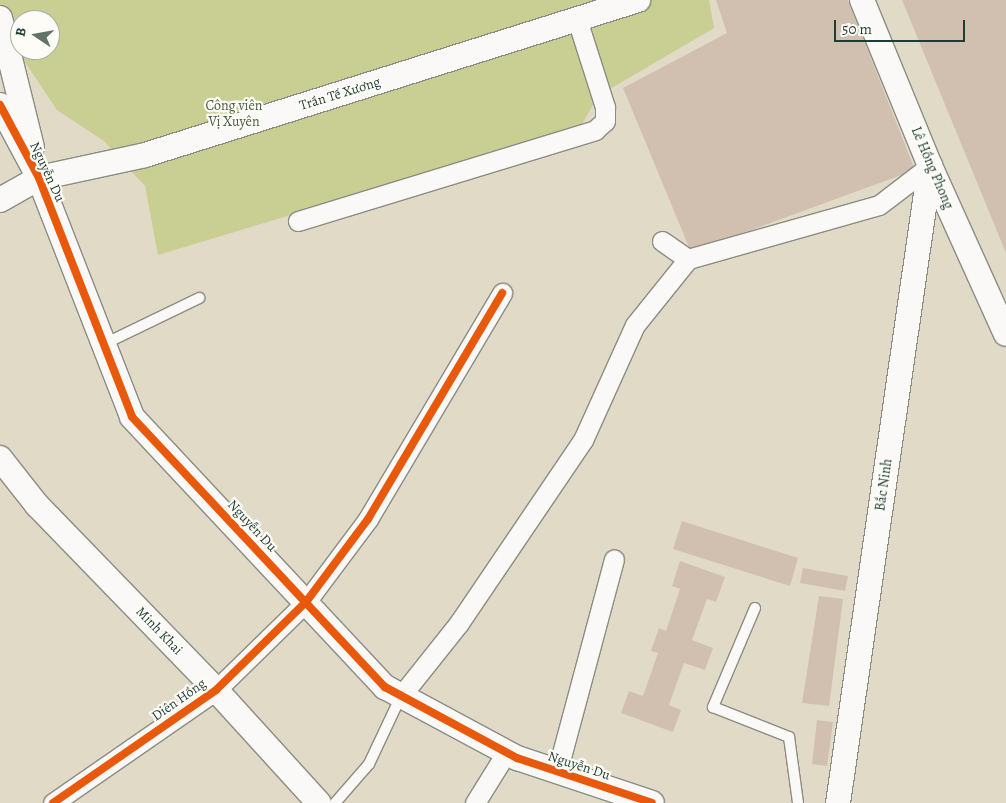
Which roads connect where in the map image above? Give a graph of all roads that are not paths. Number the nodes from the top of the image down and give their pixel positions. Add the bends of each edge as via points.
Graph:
1 (638, 0) edge
2 (862, 0) edge
3 (0, 18) edge
4 (577, 19) junction
5 (0, 105) edge
6 (930, 166) junction
7 (39, 178) junction
8 (0, 200) edge
9 (298, 221) dead end
10 (662, 242) dead end
11 (688, 260) junction
12 (502, 293) dead end
13 (199, 298) dead end
14 (1006, 334) edge
15 (104, 344) junction
16 (0, 458) edge
17 (614, 559) dead end
18 (306, 602) junction
19 (755, 608) dead end
20 (216, 690) junction
21 (401, 696) junction
22 (506, 753) junction
23 (557, 772) junction
24 (53, 803) edge
25 (318, 803) edge
26 (335, 803) edge
27 (475, 803) edge
28 (652, 803) edge
29 (798, 803) edge
30 (838, 803) edge

1 - 4 street, Trần Tế Xương
2 - 6 street, Lê Hồng Phong
3 - 7 street, Nguyễn Du
4 - 7 street, Trần Tế Xương via 145,155
4 - 9 street via 605,108 605,122 595,130
5 - 7 street, Nguyễn Du
6 - 11 street via 879,205
6 - 14 street, Lê Hồng Phong
6 - 30 street, Bắc Ninh
7 - 8 street, Trần Tế Xương
7 - 15 street, Nguyễn Du
10 - 11 street
11 - 21 street via 634,325 583,440 459,623
12 - 18 street, Diên Hồng via 368,519
13 - 15 lane
15 - 18 street, Nguyễn Du via 132,417
16 - 20 street, Minh Khai via 37,505
17 - 23 street
18 - 20 street, Diên Hồng
18 - 21 street, Nguyễn Du via 386,687
19 - 29 lane via 713,707 789,737
20 - 24 street, Diên Hồng
20 - 25 street, Minh Khai
21 - 22 street, Nguyễn Du
21 - 26 lane via 368,764
22 - 23 street, Nguyễn Du
22 - 27 street
23 - 28 street, Nguyễn Du

